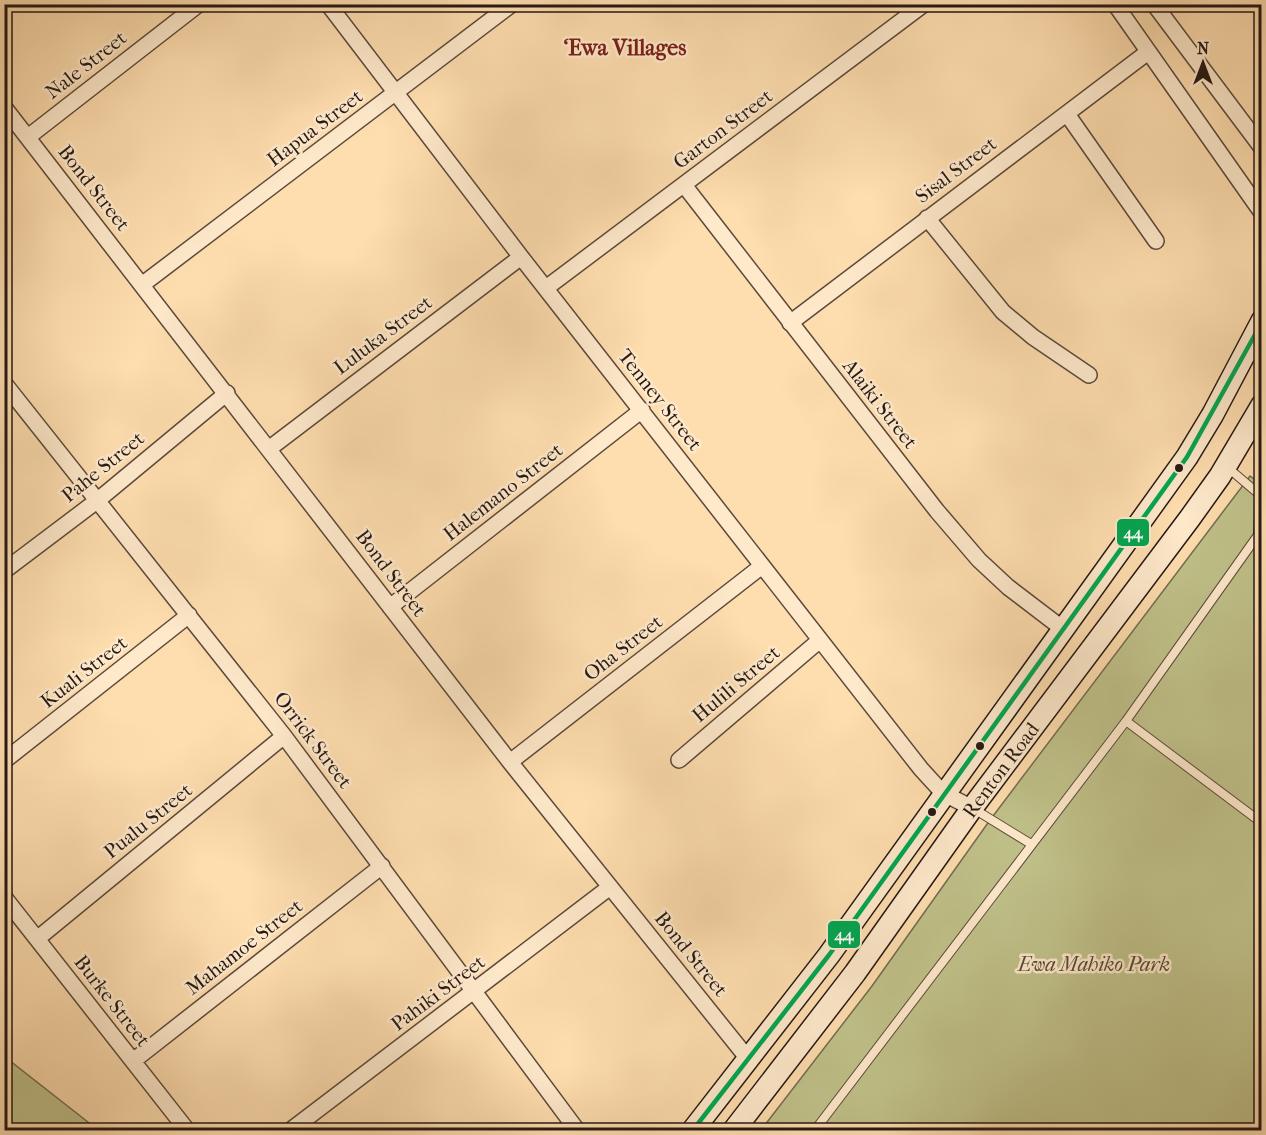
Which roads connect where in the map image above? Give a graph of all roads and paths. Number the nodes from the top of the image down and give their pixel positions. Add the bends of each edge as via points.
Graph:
1 (198, 4) edge
2 (328, 4) edge
3 (512, 4) edge
4 (924, 4) edge
5 (1115, 4) edge
6 (1154, 4) edge
7 (1148, 52) junction
8 (395, 93) junction
9 (1067, 114) junction
10 (8, 117) edge
11 (28, 137) junction
12 (1262, 148) edge
13 (684, 185) junction
14 (1262, 213) edge
15 (927, 218) junction
16 (1156, 241) dead end
17 (521, 256) junction
18 (142, 284) junction
19 (546, 288) junction
20 (1262, 321) edge
21 (790, 322) junction
22 (1089, 375) dead end
23 (4, 382) edge
24 (227, 393) junction
25 (1262, 405) edge
26 (642, 410) junction
27 (270, 448) junction
28 (1226, 466) junction
29 (98, 500) junction
30 (762, 567) junction
31 (4, 572) edge
32 (390, 608) junction
33 (189, 615) junction
34 (1063, 629) junction
35 (820, 640) junction
36 (1126, 721) junction
37 (284, 736) junction
38 (679, 760) dead end
39 (4, 761) edge
40 (510, 762) junction
41 (944, 794) junction
42 (972, 808) junction
43 (1262, 823) edge
44 (1031, 844) junction
45 (382, 866) junction
46 (610, 887) junction
47 (4, 897) edge
48 (37, 939) junction
49 (476, 991) junction
50 (749, 1060) junction
51 (133, 1061) junction
52 (309, 1125) edge
53 (187, 1131) edge
54 (291, 1131) edge
55 (577, 1131) edge
56 (693, 1131) edge
57 (734, 1131) edge
58 (815, 1131) edge

1 - 11 street, Nale Street
2 - 8 street, Tenney Street
3 - 8 street, Hapua Street
4 - 13 street, Garton Street
5 - 7 street
6 - 12 street
7 - 9 street, Sisal Street
7 - 14 street
8 - 17 street, Tenney Street
8 - 18 street, Hapua Street
9 - 15 street, Sisal Street
9 - 16 street
10 - 11 street, Bond Street
11 - 18 street, Bond Street
13 - 19 street, Garton Street
13 - 21 street, Alaiki Street
15 - 21 street, Sisal Street
15 - 22 street via 1003,312
17 - 19 street, Tenney Street
17 - 27 street, Luluka Street
18 - 24 street, Bond Street
19 - 26 street, Tenney Street
20 - 34 street, Renton Road via 1187,457
21 - 34 street, Alaiki Street via 979,560
23 - 29 street, Orrick Street
24 - 27 street, Bond Street
24 - 29 street, Pahe Street
25 - 28 street, Renton Road
26 - 30 street, Tenney Street
26 - 32 street, Halemano Street
27 - 32 street, Bond Street
28 - 36 lane via 1260,495 1258,535
28 - 42 street, Renton Road
29 - 31 street, Pahe Street
29 - 33 street, Orrick Street
30 - 35 street, Tenney Street
30 - 40 street, Oha Street
32 - 40 street, Bond Street
33 - 37 street, Orrick Street
33 - 39 street, Kuali Street
34 - 41 street, Renton Road
35 - 38 street, Hulili Street
35 - 41 street, Tenney Street
36 - 43 lane
36 - 44 lane
37 - 45 street, Orrick Street
37 - 48 street, Pualu Street
40 - 46 street, Bond Street
41 - 42 street, Tenney Street
41 - 50 street, Renton Road
42 - 44 lane
42 - 57 street, Renton Road via 855,973
44 - 58 lane
45 - 49 street, Orrick Street
45 - 51 street, Mahamoe Street
46 - 49 street, Pahiki Street
46 - 50 street, Bond Street
47 - 48 street, Burke Street
48 - 51 street, Burke Street
49 - 52 street, Pahiki Street
49 - 55 street, Orrick Street
50 - 56 street, Renton Road
51 - 53 street, Burke Street
52 - 54 street, Pahiki Street

